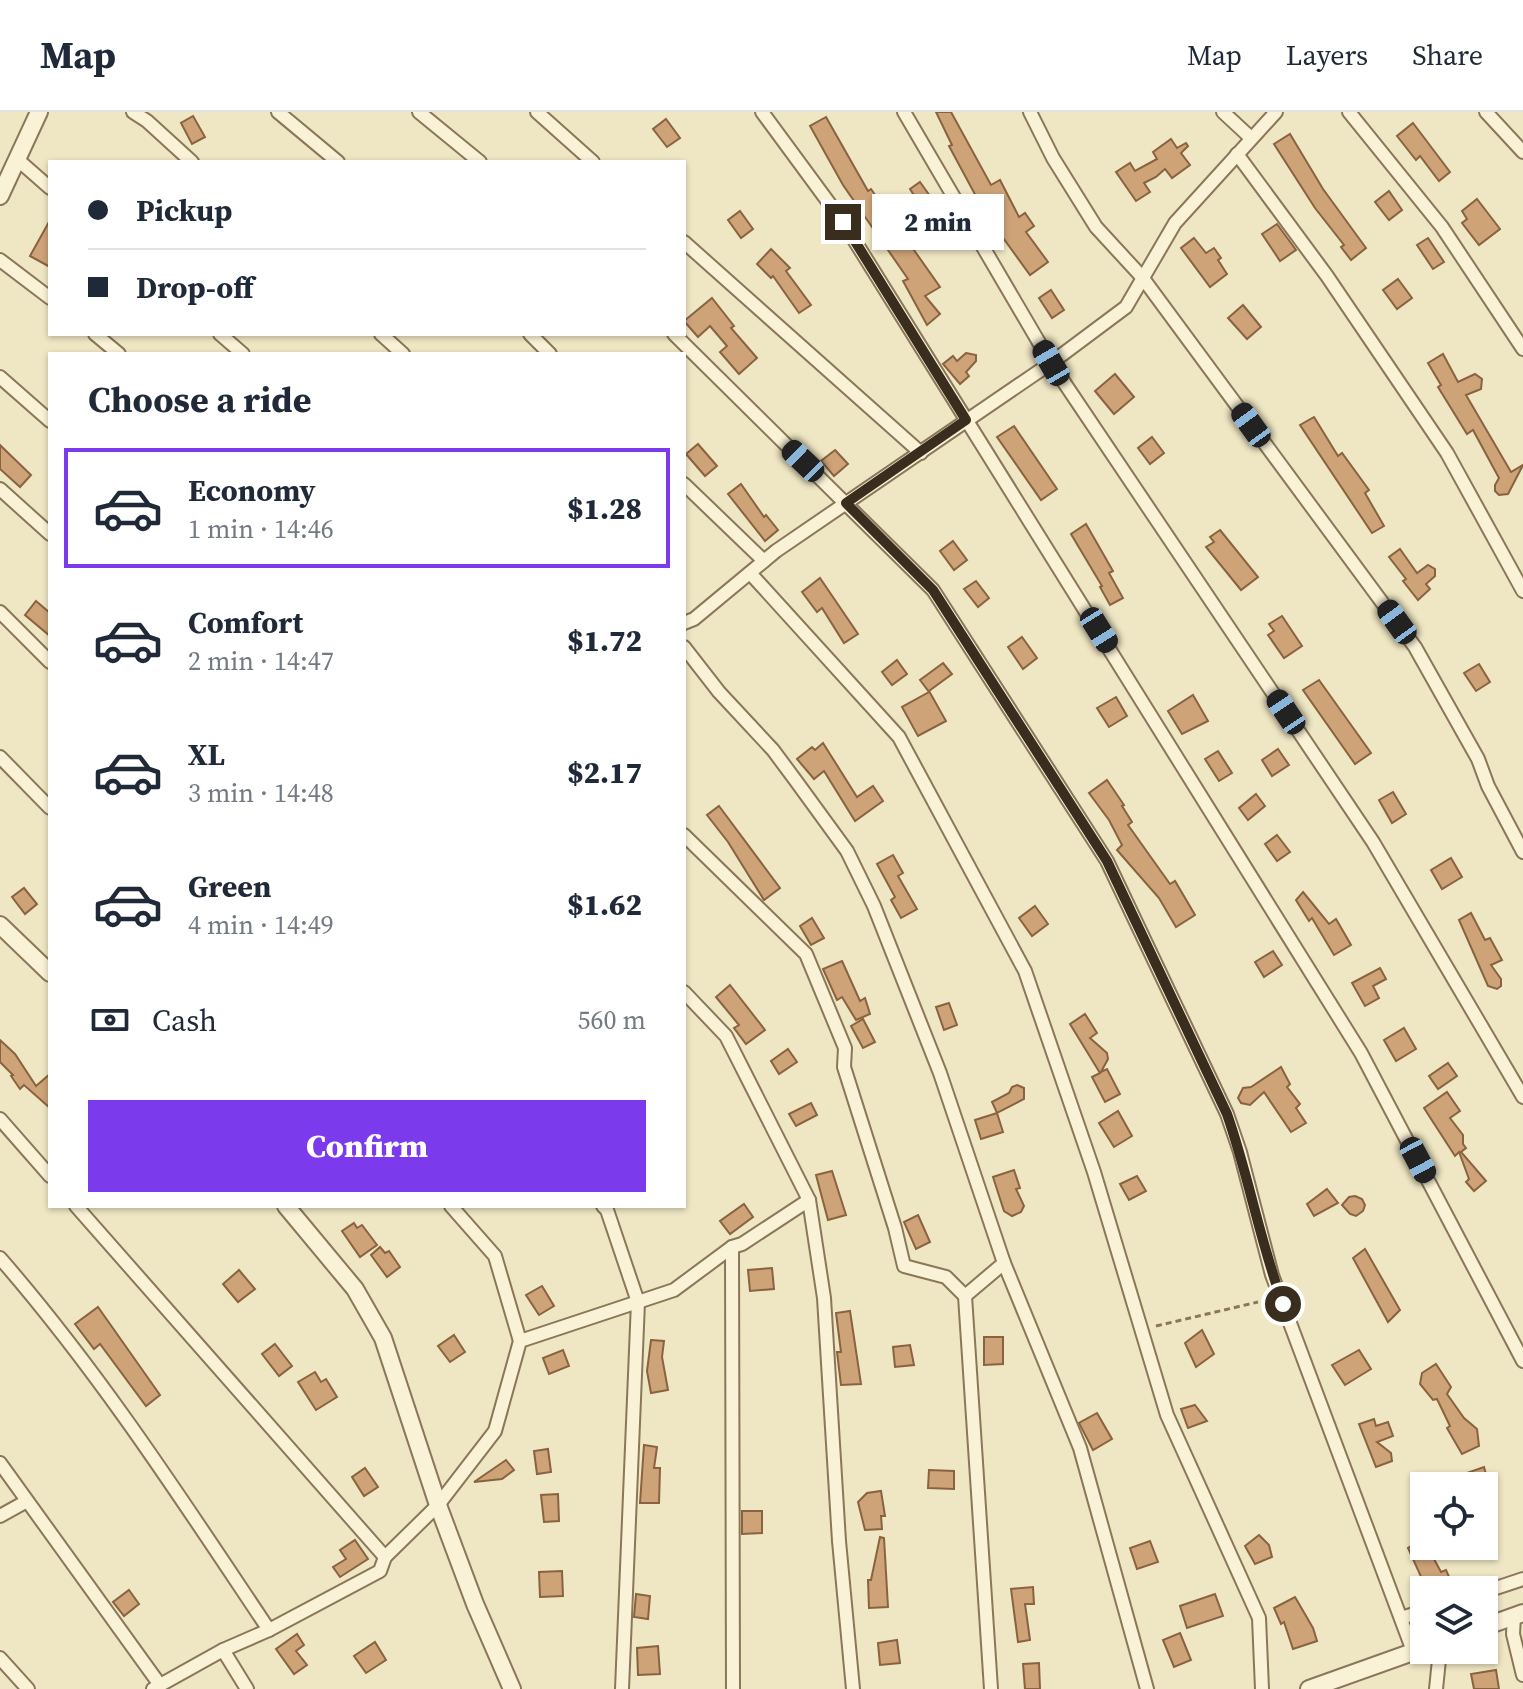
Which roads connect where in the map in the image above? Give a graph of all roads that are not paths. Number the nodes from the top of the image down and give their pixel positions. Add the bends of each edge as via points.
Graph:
1 (39, 112) edge
2 (133, 112) edge
3 (278, 112) edge
4 (419, 112) edge
5 (537, 112) edge
6 (762, 112) edge
7 (904, 112) edge
8 (1030, 112) edge
9 (1223, 112) edge
10 (1276, 112) edge
11 (1349, 112) edge
12 (1486, 112) edge
13 (1251, 138) junction
14 (1523, 152) edge
15 (1237, 154) junction
16 (17, 159) junction
17 (190, 160) edge
18 (336, 160) edge
19 (478, 160) edge
20 (591, 160) edge
21 (48, 186) edge
22 (0, 196) edge
23 (686, 244) edge
24 (0, 260) edge
25 (1142, 277) junction
26 (48, 296) edge
27 (97, 336) edge
28 (222, 336) edge
29 (383, 336) edge
30 (532, 336) edge
31 (676, 336) edge
32 (1523, 349) edge
33 (117, 352) edge
34 (241, 352) edge
35 (401, 352) edge
36 (548, 352) edge
37 (1051, 363) junction
38 (0, 377) edge
39 (48, 419) edge
40 (966, 420) junction
41 (921, 453) junction
42 (686, 486) edge
43 (0, 489) edge
44 (846, 503) junction
45 (48, 532) edge
46 (764, 561) junction
47 (750, 573) junction
48 (1523, 591) edge
49 (0, 612) edge
50 (687, 618) edge
51 (686, 650) edge
52 (48, 660) edge
53 (0, 757) edge
54 (48, 806) edge
55 (686, 837) edge
56 (1523, 852) edge
57 (0, 925) edge
58 (48, 971) edge
59 (686, 994) edge
60 (1523, 1097) edge
61 (0, 1119) edge
62 (48, 1174) edge
63 (809, 1200) junction
64 (78, 1208) edge
65 (288, 1208) edge
66 (453, 1208) edge
67 (605, 1208) edge
68 (732, 1247) junction
69 (0, 1258) edge
70 (1004, 1263) junction
71 (965, 1296) junction
72 (638, 1302) junction
73 (520, 1341) junction
74 (1521, 1350) edge
75 (0, 1463) edge
76 (27, 1501) junction
77 (438, 1505) junction
78 (0, 1516) edge
79 (385, 1557) junction
80 (1523, 1579) edge
81 (1498, 1587) edge
82 (1519, 1614) edge
83 (1410, 1615) edge
84 (1401, 1618) junction
85 (1498, 1622) edge
86 (269, 1630) junction
87 (1410, 1634) edge
88 (223, 1650) junction
89 (1410, 1653) edge
90 (0, 1658) edge
91 (1439, 1664) edge
92 (1523, 1675) edge
93 (156, 1687) edge
94 (28, 1689) edge
95 (247, 1689) edge
96 (512, 1689) edge
97 (622, 1689) edge
98 (733, 1689) edge
99 (853, 1689) edge
100 (991, 1689) edge
101 (1147, 1689) edge
102 (1262, 1689) edge
103 (1312, 1689) edge
104 (1436, 1689) edge

1 - 16 street
2 - 17 street
3 - 18 street
4 - 19 street
5 - 20 street
6 - 40 street via 843,222
7 - 37 street
8 - 25 street via 1096,227
9 - 13 street
10 - 13 street
11 - 32 street via 1442,227
12 - 14 street
13 - 15 street
15 - 25 street via 1175,223
15 - 48 street via 1447,453
16 - 21 street
16 - 22 street
23 - 41 street
24 - 26 street
25 - 37 street via 1126,307
25 - 56 street via 1415,647
27 - 33 street
28 - 34 street
29 - 35 street
30 - 36 street
31 - 44 street
37 - 40 street
37 - 60 street via 1373,842
38 - 39 street
40 - 41 street
40 - 74 street via 1361,1053
41 - 44 street
42 - 46 street
43 - 45 street
44 - 46 street
44 - 84 street via 933,590 1107,861 1227,1114 1272,1275
46 - 47 street
47 - 50 street
47 - 102 street via 899,737 1025,971 1094,1172 1167,1415 1259,1618
49 - 52 street
51 - 70 street via 773,750 847,851 940,1073
53 - 54 street
55 - 71 street via 806,954 845,1048 844,1067 904,1266 946,1277
57 - 58 street
59 - 63 street via 726,1036
61 - 62 street
63 - 68 street
63 - 99 street via 824,1298
64 - 79 street
65 - 77 street via 370,1312
66 - 73 street via 495,1256
67 - 72 street
68 - 72 street via 674,1290
68 - 98 street
69 - 86 street via 131,1425
70 - 71 street
70 - 101 street via 1080,1448
71 - 100 street
72 - 73 street
72 - 97 street
73 - 77 street via 495,1431
75 - 76 street
76 - 78 street
76 - 93 street
77 - 79 street
77 - 96 street
79 - 86 street via 380,1571
80 - 81 street
82 - 85 street
82 - 92 street via 1513,1634
83 - 84 street
84 - 87 street
86 - 88 street
88 - 93 street
88 - 95 street
89 - 103 street
90 - 94 street
91 - 104 street

